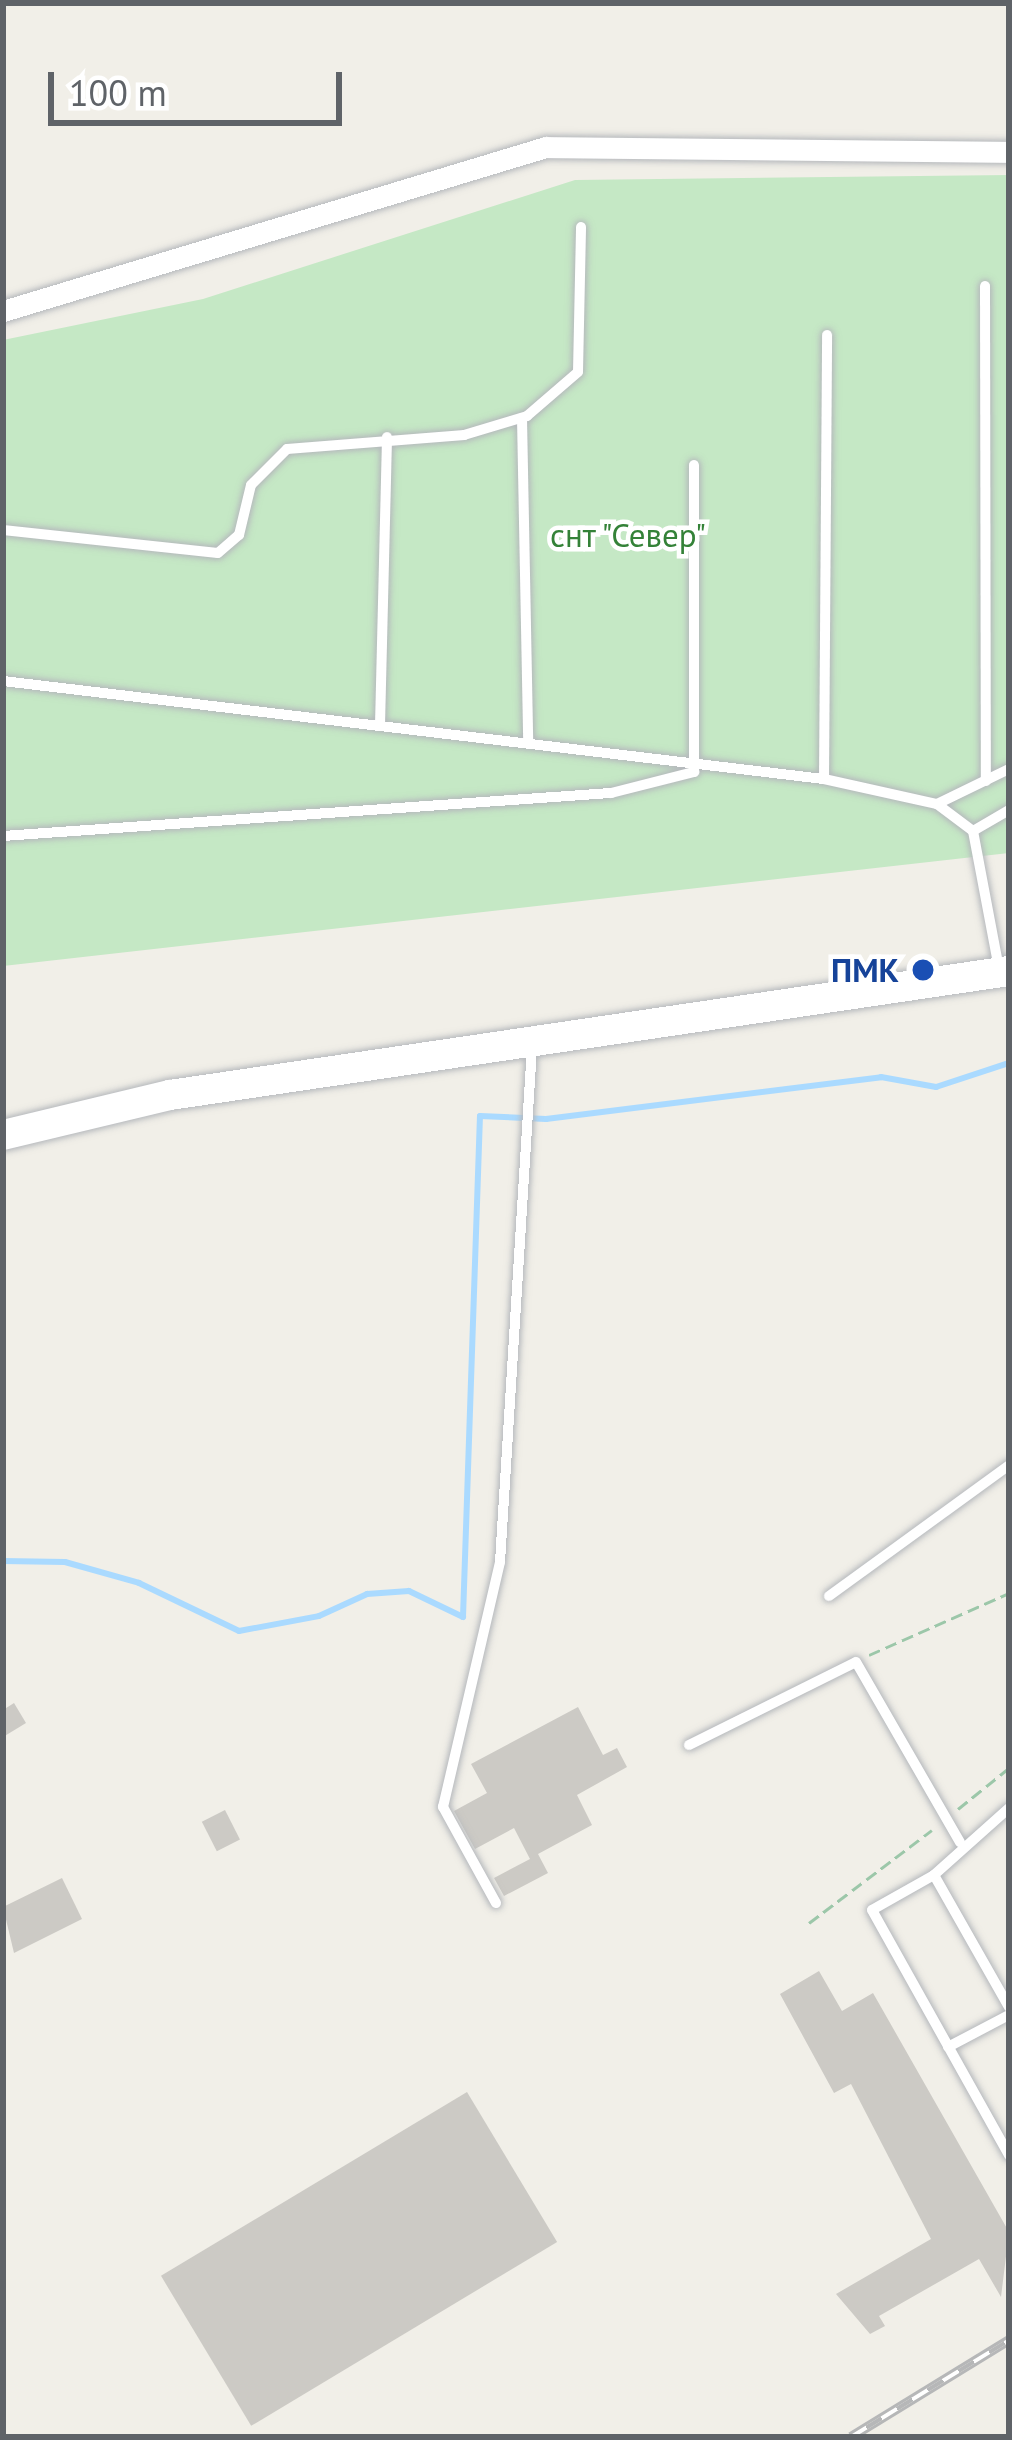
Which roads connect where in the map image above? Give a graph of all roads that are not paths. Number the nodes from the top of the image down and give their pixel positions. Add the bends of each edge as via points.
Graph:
1 (1009, 152) edge
2 (581, 227) dead end
3 (985, 286) dead end
4 (3, 311) edge
5 (827, 335) dead end
6 (522, 418) junction
7 (388, 437) junction
8 (694, 465) dead end
9 (3, 530) edge
10 (3, 681) edge
11 (380, 725) junction
12 (528, 743) junction
13 (1009, 769) edge
14 (694, 772) junction
15 (824, 779) junction
16 (986, 781) junction
17 (937, 804) junction
18 (1009, 810) edge
19 (973, 831) junction
20 (3, 836) edge
21 (1004, 971) edge
22 (532, 1044) junction
23 (3, 1135) edge
24 (1009, 1465) edge
25 (829, 1596) dead end
26 (688, 1745) dead end
27 (1009, 1808) edge
28 (960, 1842) junction
29 (934, 1875) junction
30 (496, 1904) dead end
31 (1009, 2011) edge
32 (948, 2047) junction
33 (1009, 2155) edge

1 - 4 street via 546,146
2 - 6 lane via 578,372
3 - 16 lane
5 - 15 lane
6 - 7 lane
6 - 12 lane
7 - 9 lane via 287,449 251,485 239,536 218,553
7 - 11 lane
8 - 14 lane
10 - 11 lane
11 - 12 lane
12 - 14 lane
13 - 16 lane
14 - 15 lane
14 - 20 lane via 611,793
15 - 17 lane
16 - 17 lane
17 - 19 lane
18 - 19 lane
19 - 21 lane
21 - 22 street
22 - 23 street via 170,1095
22 - 30 lane via 500,1562 442,1807
24 - 25 lane
26 - 28 lane via 856,1662
27 - 28 lane
28 - 29 lane
29 - 31 lane
29 - 32 lane via 872,1910
31 - 32 lane
32 - 33 lane

